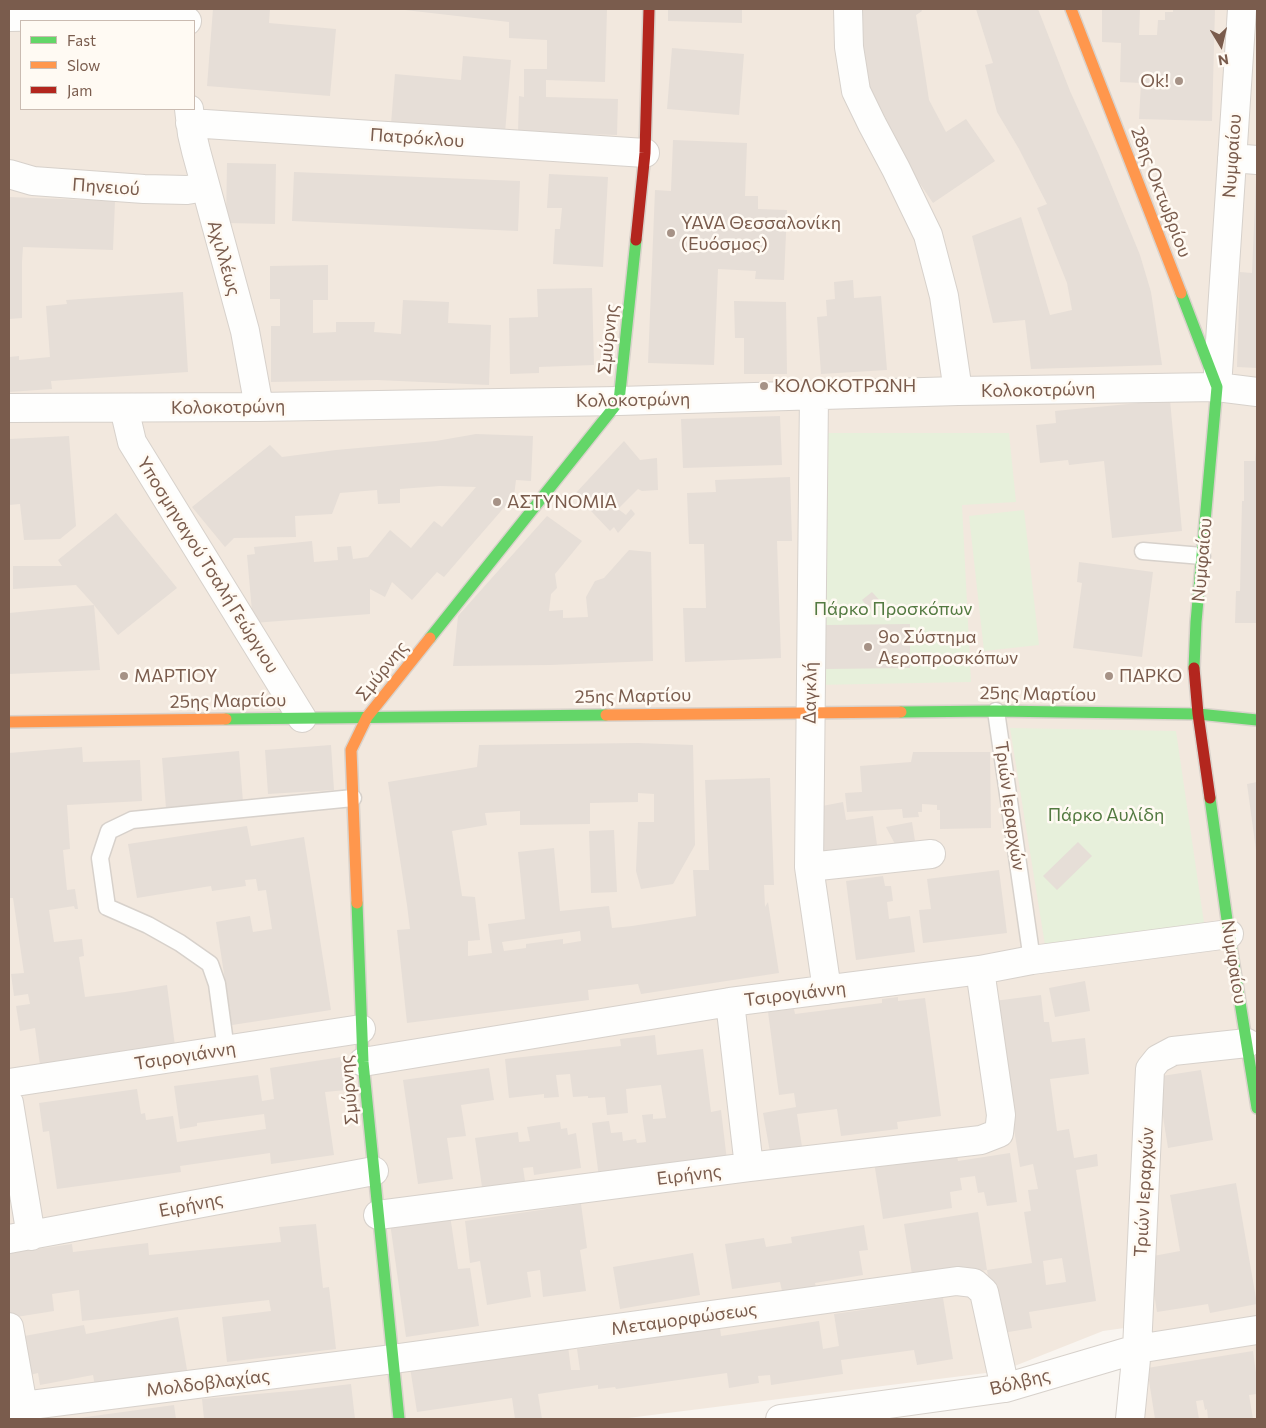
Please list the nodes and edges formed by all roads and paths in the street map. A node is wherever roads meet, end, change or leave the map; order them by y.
1 (649, 9) edge
2 (848, 9) edge
3 (1071, 9) edge
4 (1242, 9) edge
5 (9, 17) edge
6 (176, 20) edge
7 (190, 116) edge
8 (644, 153) junction
9 (1245, 159) edge
10 (9, 174) edge
11 (205, 187) junction
12 (1217, 387) junction
13 (958, 391) junction
14 (1257, 392) edge
15 (814, 395) junction
16 (619, 401) junction
17 (259, 407) junction
18 (9, 408) edge
19 (124, 408) junction
20 (1143, 551) dead end
21 (1202, 556) junction
22 (996, 710) junction
23 (810, 712) junction
24 (1198, 714) junction
25 (302, 718) junction
26 (367, 718) junction
27 (1257, 720) edge
28 (9, 722) edge
29 (353, 798) junction
30 (931, 854) dead end
31 (809, 866) junction
32 (1229, 934) junction
33 (1032, 960) junction
34 (980, 970) junction
35 (827, 990) junction
36 (730, 1002) junction
37 (361, 1029) junction
38 (1247, 1043) junction
39 (226, 1050) junction
40 (363, 1062) junction
41 (9, 1083) edge
42 (9, 1103) edge
43 (1257, 1108) edge
44 (749, 1167) junction
45 (374, 1171) junction
46 (378, 1215) junction
47 (20, 1238) edge
48 (9, 1327) edge
49 (1257, 1330) edge
50 (1137, 1349) junction
51 (393, 1359) junction
52 (1005, 1388) junction
53 (23, 1413) edge
54 (399, 1419) edge
55 (780, 1419) edge
56 (1130, 1419) edge

1 - 8 street, Σμύρνης
2 - 13 street
3 - 12 street, 28ης Οκτωβρίου
4 - 9 street, Νυμφαίου
5 - 6 street
7 - 8 street, Πατρόκλου
7 - 11 street, Αχιλλέως
8 - 16 street, Σμύρνης
9 - 12 street, Νυμφαίου
10 - 11 street, Πηνειού
11 - 17 street, Αχιλλέως
12 - 13 street, Κολοκοτρώνη
12 - 14 street, Κολοκοτρώνη
12 - 21 street, Νυμφαίου
13 - 15 street, Κολοκοτρώνη
15 - 16 street, Κολοκοτρώνη
15 - 23 street, Δαγκλή
16 - 17 street, Κολοκοτρώνη
16 - 26 street, Σμύρνης
17 - 19 street, Κολοκοτρώνη
18 - 19 street, Κολοκοτρώνη
19 - 25 street, Υποσμηναγού Τσαλή Γεώργιου
20 - 21 lane
21 - 24 street, Νυμφαίου
22 - 23 street, 25ης Μαρτίου
22 - 24 street, 25ης Μαρτίου
22 - 33 lane, Τριών Ιεραρχών
23 - 26 street, 25ης Μαρτίου
23 - 31 street, Δαγκλή
24 - 27 street, 25ης Μαρτίου
24 - 32 street, Νυμφαίου
25 - 26 street, 25ης Μαρτίου
25 - 28 street, 25ης Μαρτίου
26 - 29 street, Σμύρνης
29 - 37 street, Σμύρνης
29 - 39 lane
30 - 31 street
31 - 35 street, Δαγκλή
32 - 33 street, Τσιρογιάννη
32 - 38 street, Νυμφαίου
33 - 34 street, Τσιρογιάννη
34 - 35 street, Τσιρογιάννη
34 - 44 street, Ειρήνης
35 - 36 street, Τσιρογιάννη
36 - 40 street, Τσιρογιάννη
36 - 44 street
37 - 39 street, Τσιρογιάννη
37 - 40 street, Σμύρνης
38 - 43 street, Νυμφαίου
38 - 50 street, Τριών Ιεραρχών
39 - 41 street, Τσιρογιάννη
40 - 45 street, Σμύρνης
42 - 47 street
44 - 46 street, Ειρήνης
45 - 46 street, Σμύρνης
45 - 47 street, Ειρήνης
46 - 51 street, Σμύρνης
48 - 53 street
49 - 50 street, Βόλβης
50 - 52 street, Βόλβης
50 - 56 street, Τριών Ιεραρχών
51 - 52 street, Μεταμορφώσεως
51 - 53 street, Μολδοβλαχίας
51 - 54 street, Σμύρνης
52 - 55 street, Βόλβης

